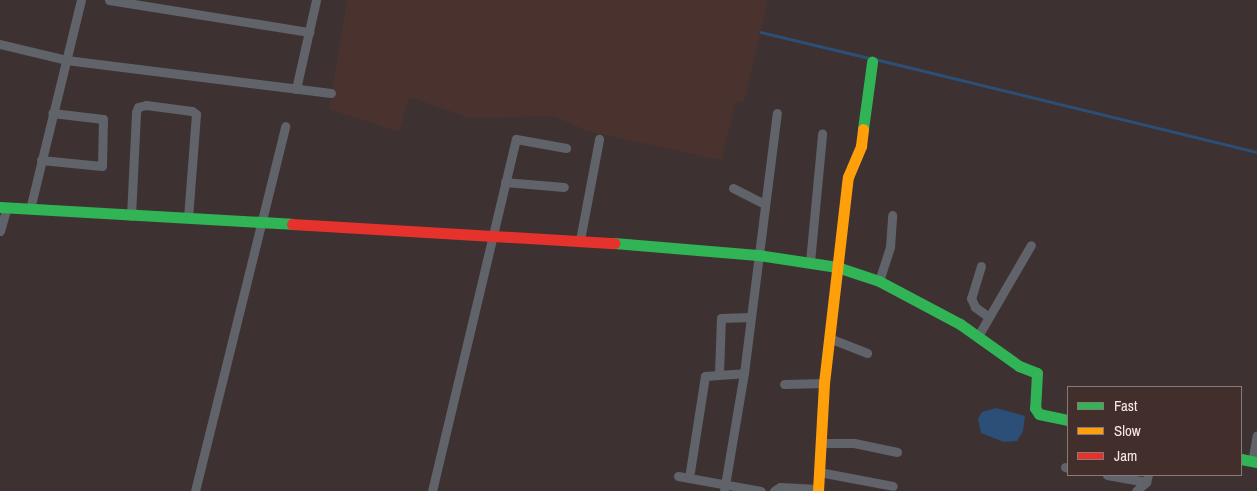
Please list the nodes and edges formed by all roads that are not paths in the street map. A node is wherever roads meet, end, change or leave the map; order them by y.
1 (75, 0) edge
2 (81, 0) edge
3 (109, 0) edge
4 (148, 0) edge
5 (316, 0) edge
6 (227, 18) junction
7 (309, 32) junction
8 (0, 44) edge
9 (64, 60) junction
10 (872, 62) dead end
11 (296, 89) junction
12 (331, 93) dead end
13 (52, 113) junction
14 (776, 113) dead end
15 (285, 126) dead end
16 (822, 134) dead end
17 (599, 139) dead end
18 (566, 148) dead end
19 (41, 160) junction
20 (505, 182) junction
21 (564, 187) dead end
22 (733, 188) dead end
23 (765, 204) junction
24 (3, 207) edge
25 (30, 209) junction
26 (892, 215) dead end
27 (131, 216) junction
28 (188, 217) junction
29 (260, 221) junction
30 (0, 232) edge
31 (492, 236) junction
32 (580, 240) junction
33 (1030, 245) dead end
34 (758, 255) junction
35 (810, 262) junction
36 (981, 266) dead end
37 (837, 267) junction
38 (879, 281) junction
39 (751, 317) junction
40 (989, 317) junction
41 (978, 336) junction
42 (829, 338) junction
43 (866, 353) dead end
44 (744, 373) junction
45 (719, 374) junction
46 (824, 383) junction
47 (784, 384) dead end
48 (1067, 420) edge
49 (1257, 435) edge
50 (821, 443) junction
51 (897, 452) dead end
52 (1250, 461) edge
53 (820, 472) junction
54 (678, 476) dead end
55 (1120, 476) edge
56 (689, 478) junction
57 (1147, 478) edge
58 (893, 486) dead end
59 (725, 488) edge
60 (818, 490) edge
61 (195, 491) edge
62 (432, 491) edge
63 (761, 491) edge
64 (774, 491) edge
65 (1136, 491) edge

1 - 9 street
2 - 9 street
3 - 6 street
4 - 6 street
5 - 7 street
6 - 7 street
7 - 11 street
8 - 9 street
9 - 11 street
9 - 13 street
10 - 37 street
11 - 12 street
13 - 19 street
13 - 19 street
14 - 23 street
15 - 29 street
16 - 35 street
17 - 32 street
18 - 20 street
19 - 25 street
20 - 21 street
20 - 31 street
22 - 23 street
23 - 34 street
24 - 25 street
24 - 30 street
25 - 27 street
26 - 38 street
27 - 28 street
27 - 28 street
28 - 29 street
29 - 31 street
29 - 61 street
31 - 32 street
31 - 62 street
32 - 34 street
33 - 40 street
34 - 35 street
34 - 39 street
35 - 37 street
36 - 40 street
37 - 38 street
37 - 42 street
38 - 41 street
39 - 44 street
39 - 45 street
40 - 41 street
41 - 48 street
42 - 43 street
42 - 46 street
44 - 45 street
44 - 59 street
45 - 56 street
46 - 47 street
46 - 50 street
49 - 52 street
50 - 51 street
50 - 53 street
53 - 58 street
53 - 60 street
54 - 56 street
55 - 57 street
56 - 59 street
57 - 65 street
59 - 63 street
60 - 64 street

